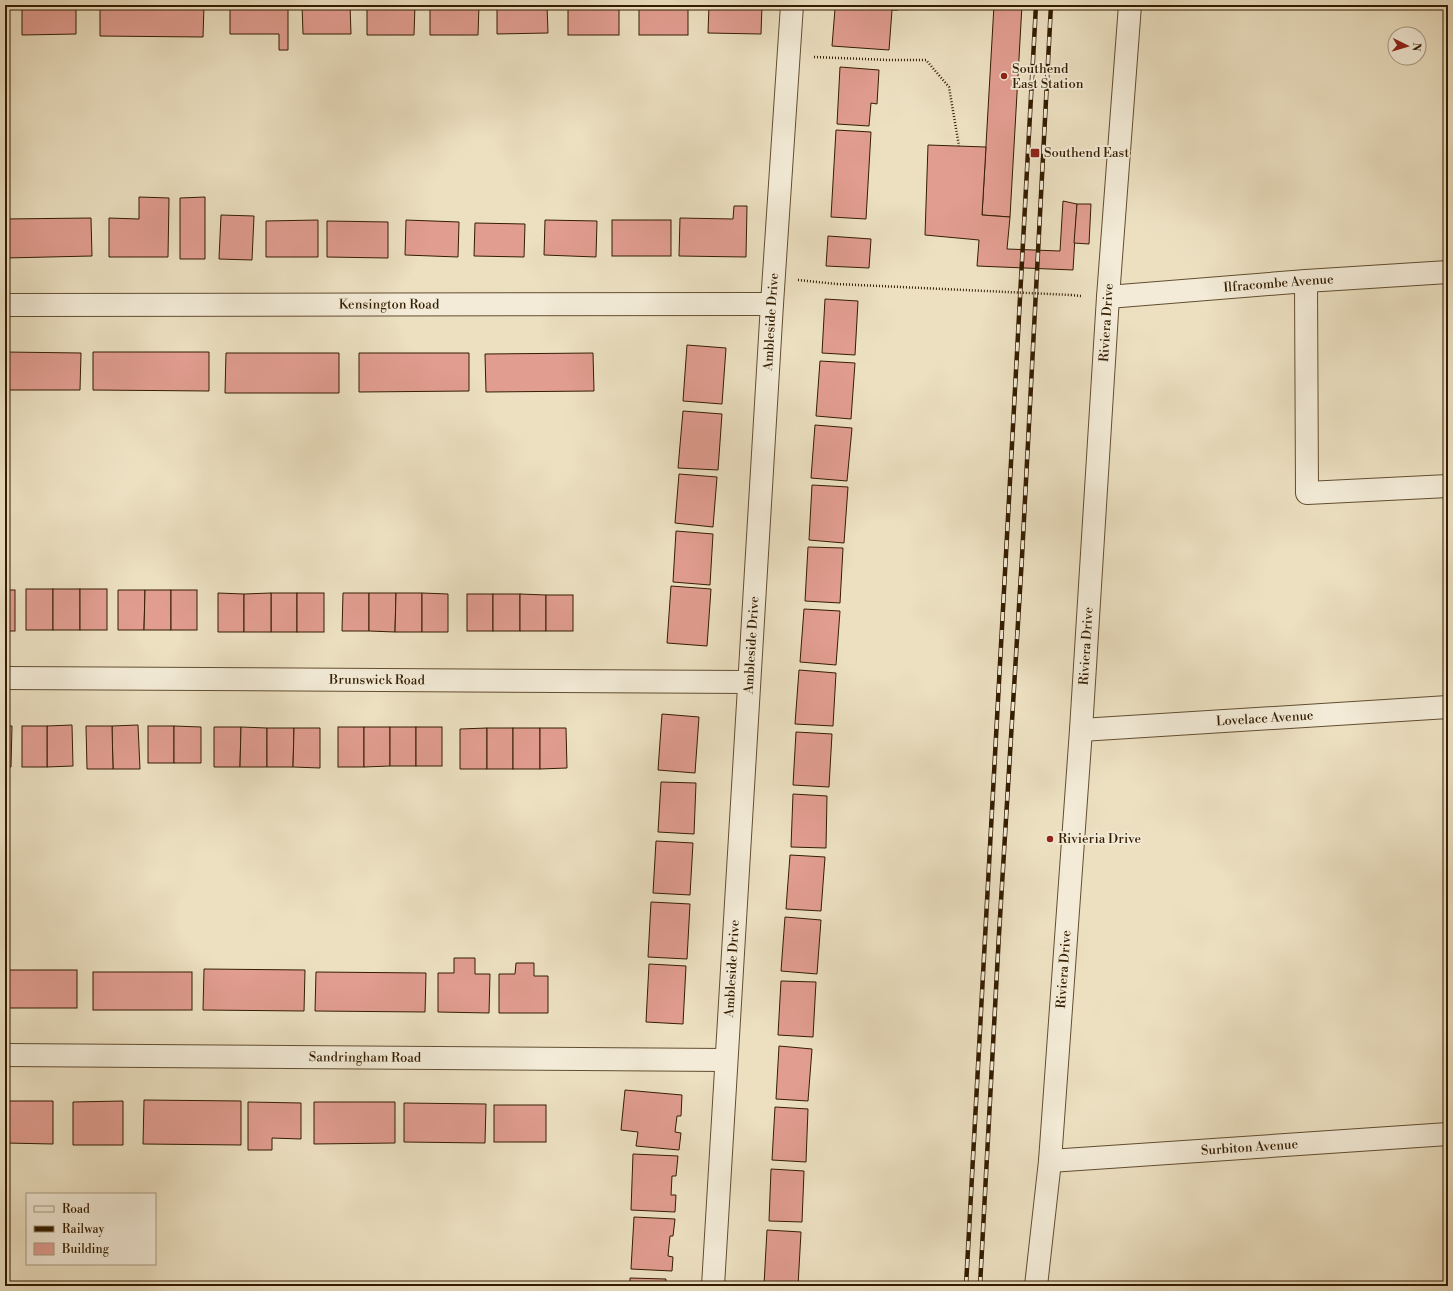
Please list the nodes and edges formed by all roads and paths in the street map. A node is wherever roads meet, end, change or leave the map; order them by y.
1 (792, 5) edge
2 (1130, 5) edge
3 (789, 56) junction
4 (959, 146) dead end
5 (1448, 272) edge
6 (774, 278) junction
7 (1306, 281) junction
8 (1081, 296) dead end
9 (1108, 297) junction
10 (772, 304) junction
11 (5, 305) edge
12 (1448, 486) edge
13 (5, 678) edge
14 (749, 682) junction
15 (1448, 707) edge
16 (1081, 730) junction
17 (5, 1055) edge
18 (726, 1060) junction
19 (1448, 1134) edge
20 (1050, 1161) junction
21 (713, 1286) edge
22 (1036, 1286) edge

1 - 3 street, Ambleside Drive
2 - 9 street, Riviera Drive
3 - 4 path
3 - 6 street, Ambleside Drive
5 - 7 street, Ilfracombe Avenue
6 - 8 path, bridge
6 - 10 street, Ambleside Drive
7 - 9 street, Ilfracombe Avenue
7 - 12 street
9 - 16 street, Riviera Drive
10 - 11 street, Kensington Road
10 - 14 street, Ambleside Drive
13 - 14 street, Brunswick Road
14 - 18 street, Ambleside Drive
15 - 16 street, Lovelace Avenue
16 - 20 street, Riviera Drive
17 - 18 street, Sandringham Road
18 - 21 street, Ambleside Drive
19 - 20 street, Surbiton Avenue
20 - 22 street, Riviera Drive

